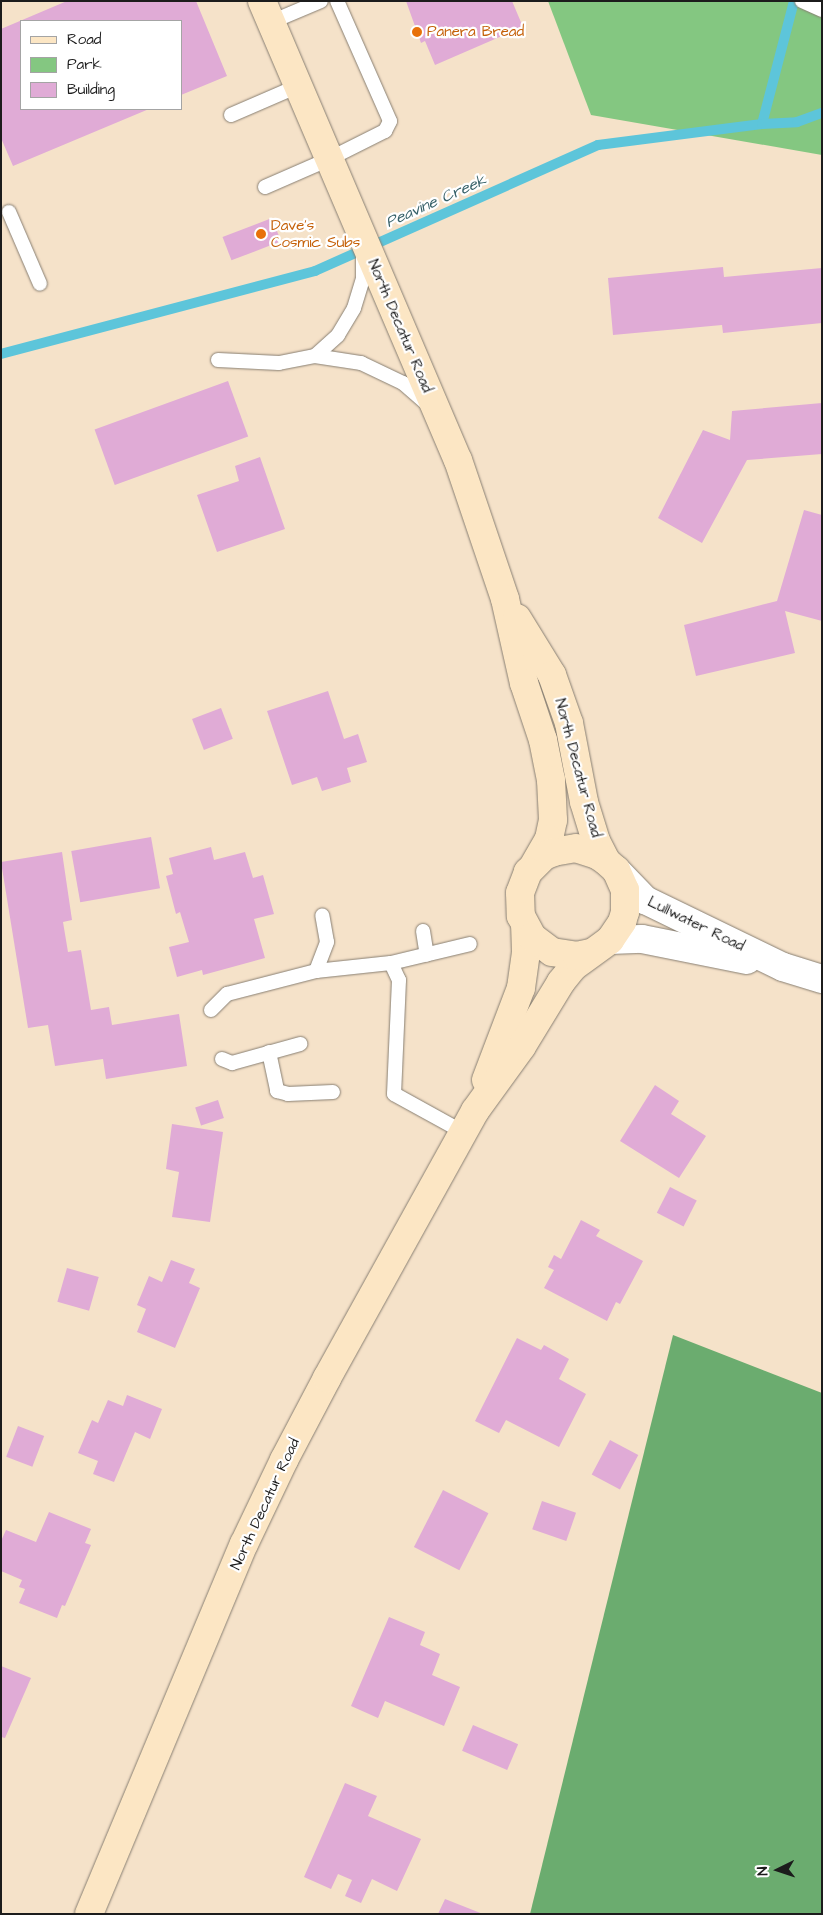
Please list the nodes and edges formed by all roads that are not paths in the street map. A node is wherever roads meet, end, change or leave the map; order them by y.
1 (321, 1) edge
2 (337, 1) edge
3 (802, 1) edge
4 (822, 10) edge
5 (266, 12) edge
6 (298, 86) junction
7 (231, 115) dead end
8 (329, 159) junction
9 (265, 187) dead end
10 (9, 212) dead end
11 (370, 274) junction
12 (40, 284) dead end
13 (315, 356) junction
14 (218, 360) dead end
15 (438, 415) junction
16 (505, 599) junction
17 (535, 863) junction
18 (611, 866) junction
19 (322, 915) dead end
20 (525, 926) junction
21 (423, 931) dead end
22 (470, 944) dead end
23 (600, 947) junction
24 (427, 955) junction
25 (391, 962) junction
26 (783, 966) junction
27 (316, 971) junction
28 (822, 979) edge
29 (211, 1010) dead end
30 (300, 1044) dead end
31 (268, 1052) junction
32 (222, 1059) dead end
33 (333, 1092) dead end
34 (469, 1122) junction
35 (89, 1914) edge

1 - 5 lane
2 - 8 lane
3 - 4 lane
5 - 6 main road, North Decatur Road
6 - 7 lane
6 - 8 main road, North Decatur Road
8 - 9 lane
8 - 11 main road, North Decatur Road
10 - 12 lane
11 - 13 lane
11 - 15 main road, North Decatur Road
13 - 14 lane
13 - 15 lane
15 - 16 main road, North Decatur Road
16 - 17 main road, North Decatur Road
16 - 18 main road, North Decatur Road
17 - 18 main road, North Decatur Road
17 - 20 main road, North Decatur Road
18 - 23 main road, North Decatur Road
18 - 26 street, Lullwater Road
19 - 27 lane
20 - 23 main road, North Decatur Road
20 - 34 main road, North Decatur Road
21 - 24 lane
22 - 24 lane
23 - 26 street, Lullwater Road
23 - 34 main road, North Decatur Road
24 - 25 lane
25 - 27 lane
25 - 34 lane
26 - 28 street, Lullwater Road
27 - 29 lane
30 - 31 lane
31 - 32 lane
31 - 33 lane
34 - 35 main road, North Decatur Road

